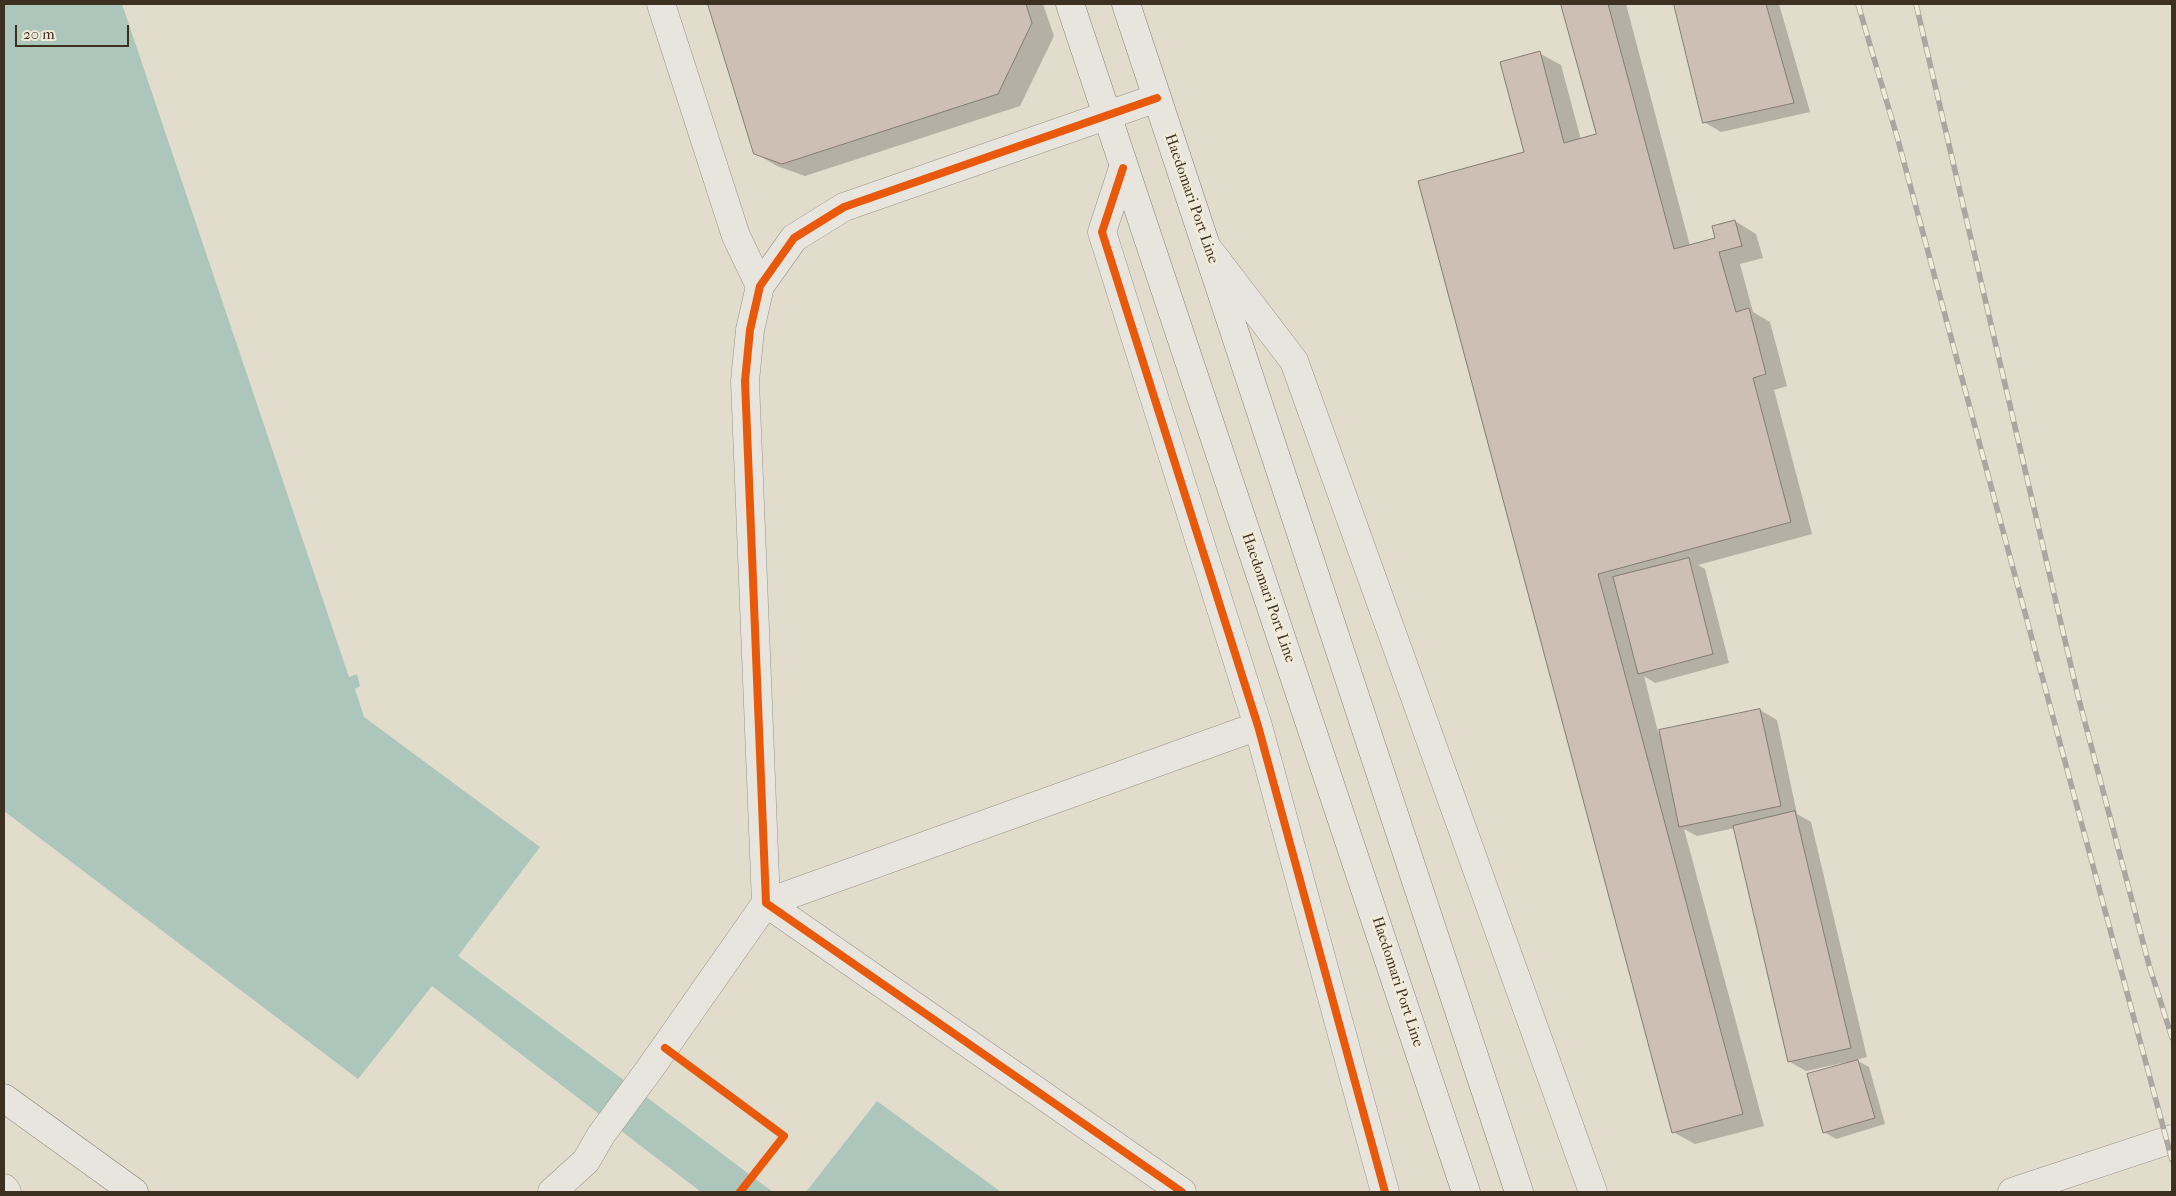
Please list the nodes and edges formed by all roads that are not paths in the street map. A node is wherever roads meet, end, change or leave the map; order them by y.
1 (661, 4) edge
2 (1070, 4) edge
3 (1126, 4) edge
4 (1157, 98) junction
5 (1106, 114) junction
6 (1123, 168) junction
7 (1209, 250) junction
8 (760, 286) junction
9 (1258, 726) junction
10 (766, 903) junction
11 (4, 1098) edge
12 (2172, 1140) edge
13 (4, 1188) edge
14 (7, 1192) edge
15 (134, 1192) edge
16 (552, 1192) edge
17 (1182, 1192) edge
18 (1385, 1192) edge
19 (1466, 1192) edge
20 (1519, 1192) edge
21 (1593, 1192) edge
22 (2012, 1192) edge

1 - 8 street
2 - 5 street, Haedomari Port Line
3 - 4 street, Haedomari Port Line
4 - 5 street
4 - 7 street, Haedomari Port Line
5 - 6 street, Haedomari Port Line
5 - 8 street
6 - 9 street
6 - 19 street, Haedomari Port Line
7 - 20 street, Haedomari Port Line
7 - 21 street
8 - 10 street
9 - 10 street
9 - 18 street
10 - 16 street
10 - 17 street
11 - 15 street
12 - 22 street
13 - 14 street

